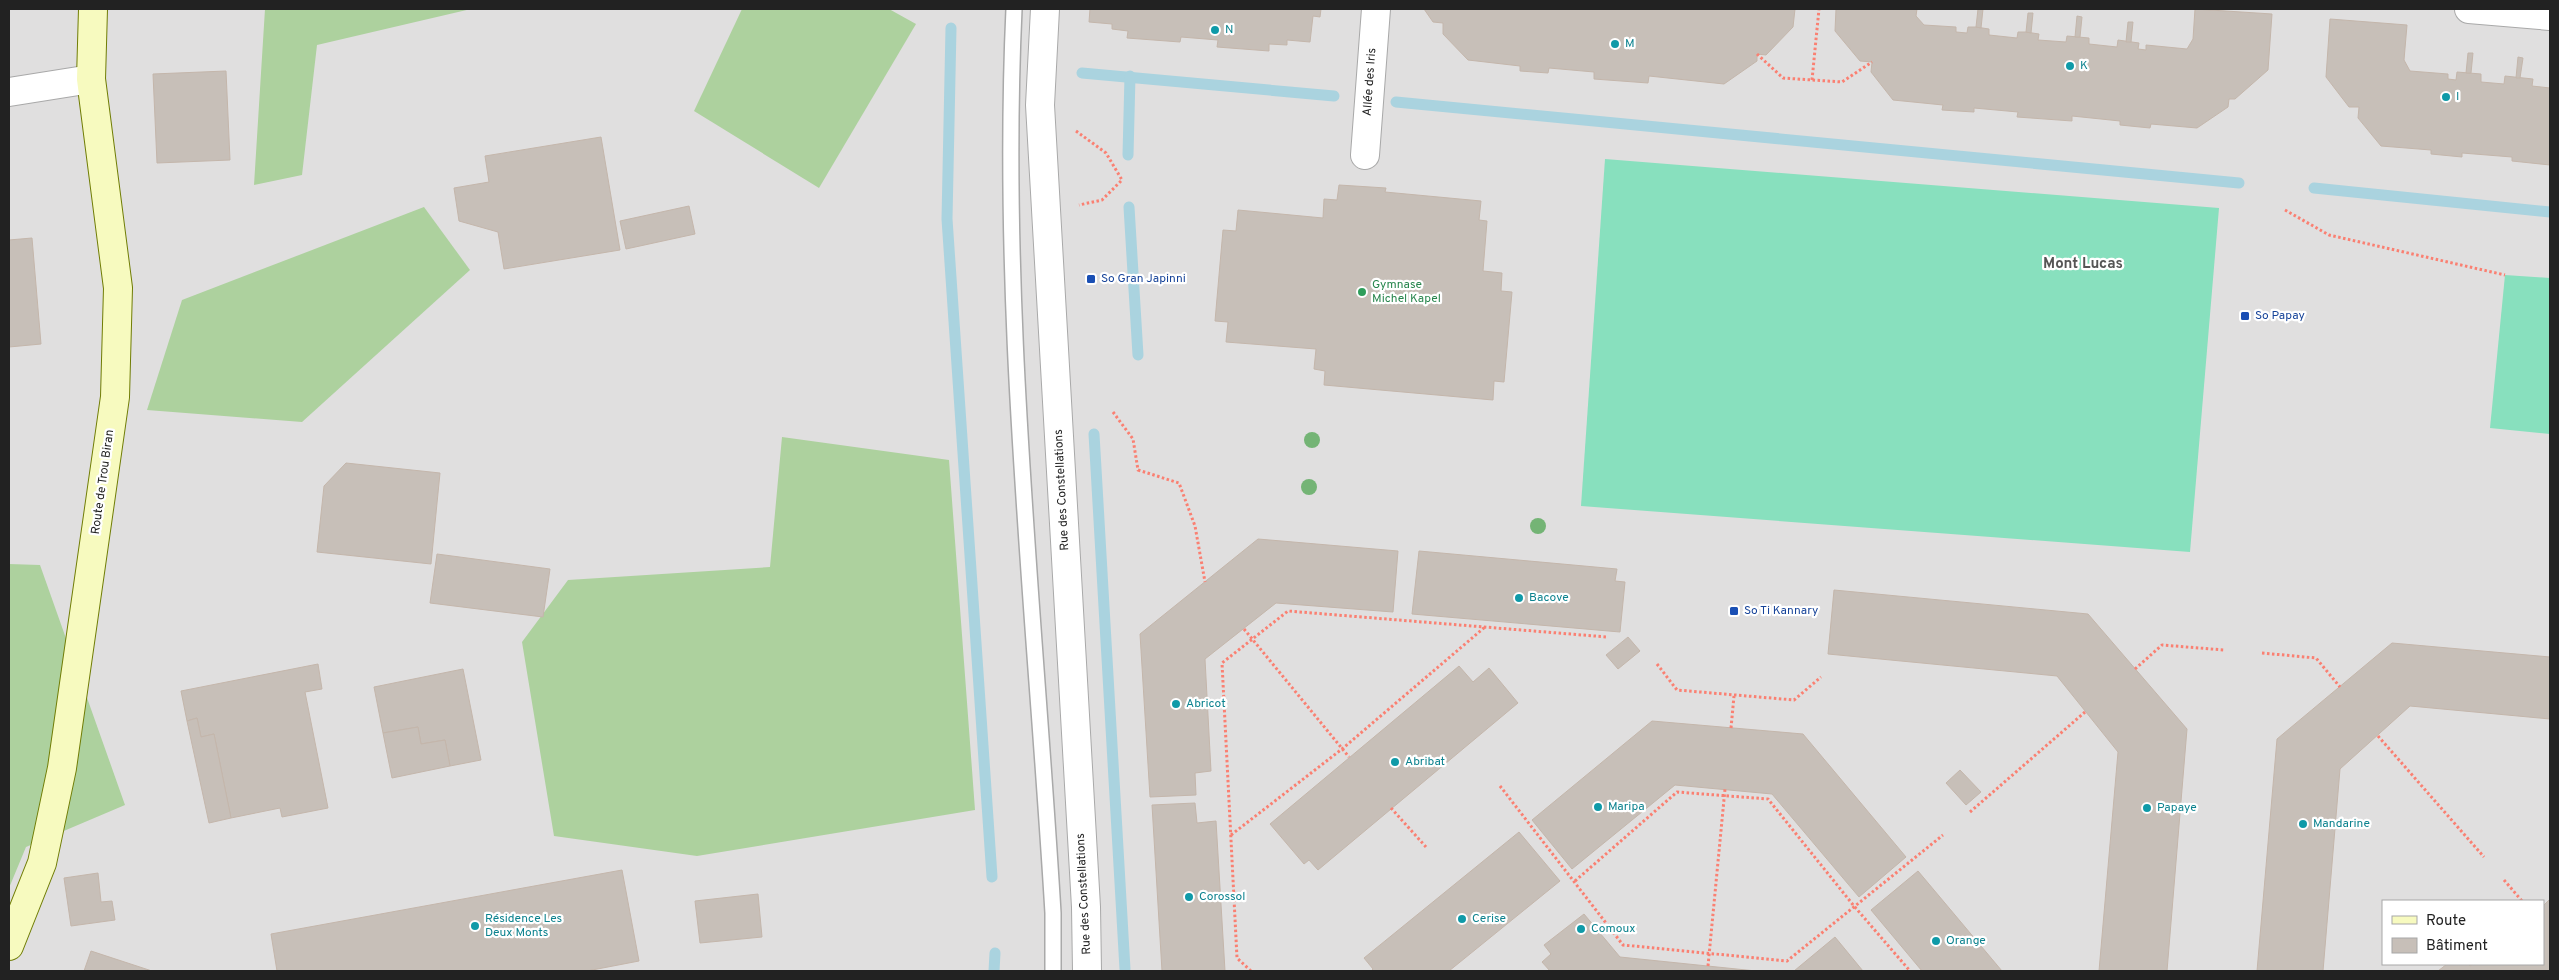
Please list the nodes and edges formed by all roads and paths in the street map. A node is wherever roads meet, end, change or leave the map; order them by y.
1 (93, 9) edge
2 (1014, 9) edge
3 (1045, 9) edge
4 (1376, 9) edge
5 (1819, 9) edge
6 (2470, 9) edge
7 (2550, 16) edge
8 (1757, 54) dead end
9 (1872, 62) dead end
10 (91, 79) junction
11 (1812, 80) junction
12 (9, 92) edge
13 (1069, 126) dead end
14 (1365, 156) dead end
15 (1102, 200) dead end
16 (2285, 210) dead end
17 (2505, 275) dead end
18 (1113, 412) dead end
19 (1205, 582) dead end
20 (1486, 627) junction
21 (1244, 628) dead end
22 (1607, 637) dead end
23 (1251, 639) junction
24 (2224, 650) dead end
25 (2262, 653) dead end
26 (1658, 664) dead end
27 (2135, 669) dead end
28 (1821, 677) dead end
29 (2340, 687) dead end
30 (1734, 696) junction
31 (2085, 712) dead end
32 (1731, 728) dead end
33 (2378, 736) dead end
34 (1342, 748) junction
35 (1349, 757) dead end
36 (1500, 786) dead end
37 (1725, 789) dead end
38 (1724, 796) junction
39 (1391, 808) dead end
40 (1970, 812) dead end
41 (1943, 835) dead end
42 (1231, 836) junction
43 (1426, 847) dead end
44 (2484, 857) dead end
45 (2504, 880) dead end
46 (1575, 881) junction
47 (2521, 900) edge
48 (1854, 906) junction
49 (9, 946) edge
50 (1709, 954) junction
51 (1708, 966) dead end
52 (1053, 971) edge
53 (1087, 971) edge
54 (1251, 971) edge
55 (1910, 971) edge

1 - 10 main road, Route de Trou Biran
2 - 52 lane
3 - 53 street, Rue des Constellations
4 - 14 street, Allée des Iris
5 - 11 path
6 - 7 street
8 - 11 path
9 - 11 path
10 - 12 street
10 - 49 main road, Route de Trou Biran
13 - 15 path
16 - 17 path
18 - 19 path
20 - 22 path
20 - 23 path
20 - 34 path
21 - 23 path
23 - 34 path
23 - 42 path
24 - 27 path
25 - 29 path
26 - 30 path
28 - 30 path
30 - 32 path
31 - 40 path
33 - 44 path
34 - 35 path
34 - 42 path
36 - 46 path
37 - 38 path
38 - 46 path
38 - 48 path
38 - 50 path
39 - 43 path
41 - 48 path
42 - 54 path
45 - 47 path
46 - 50 path
48 - 50 path
48 - 55 path
50 - 51 path

